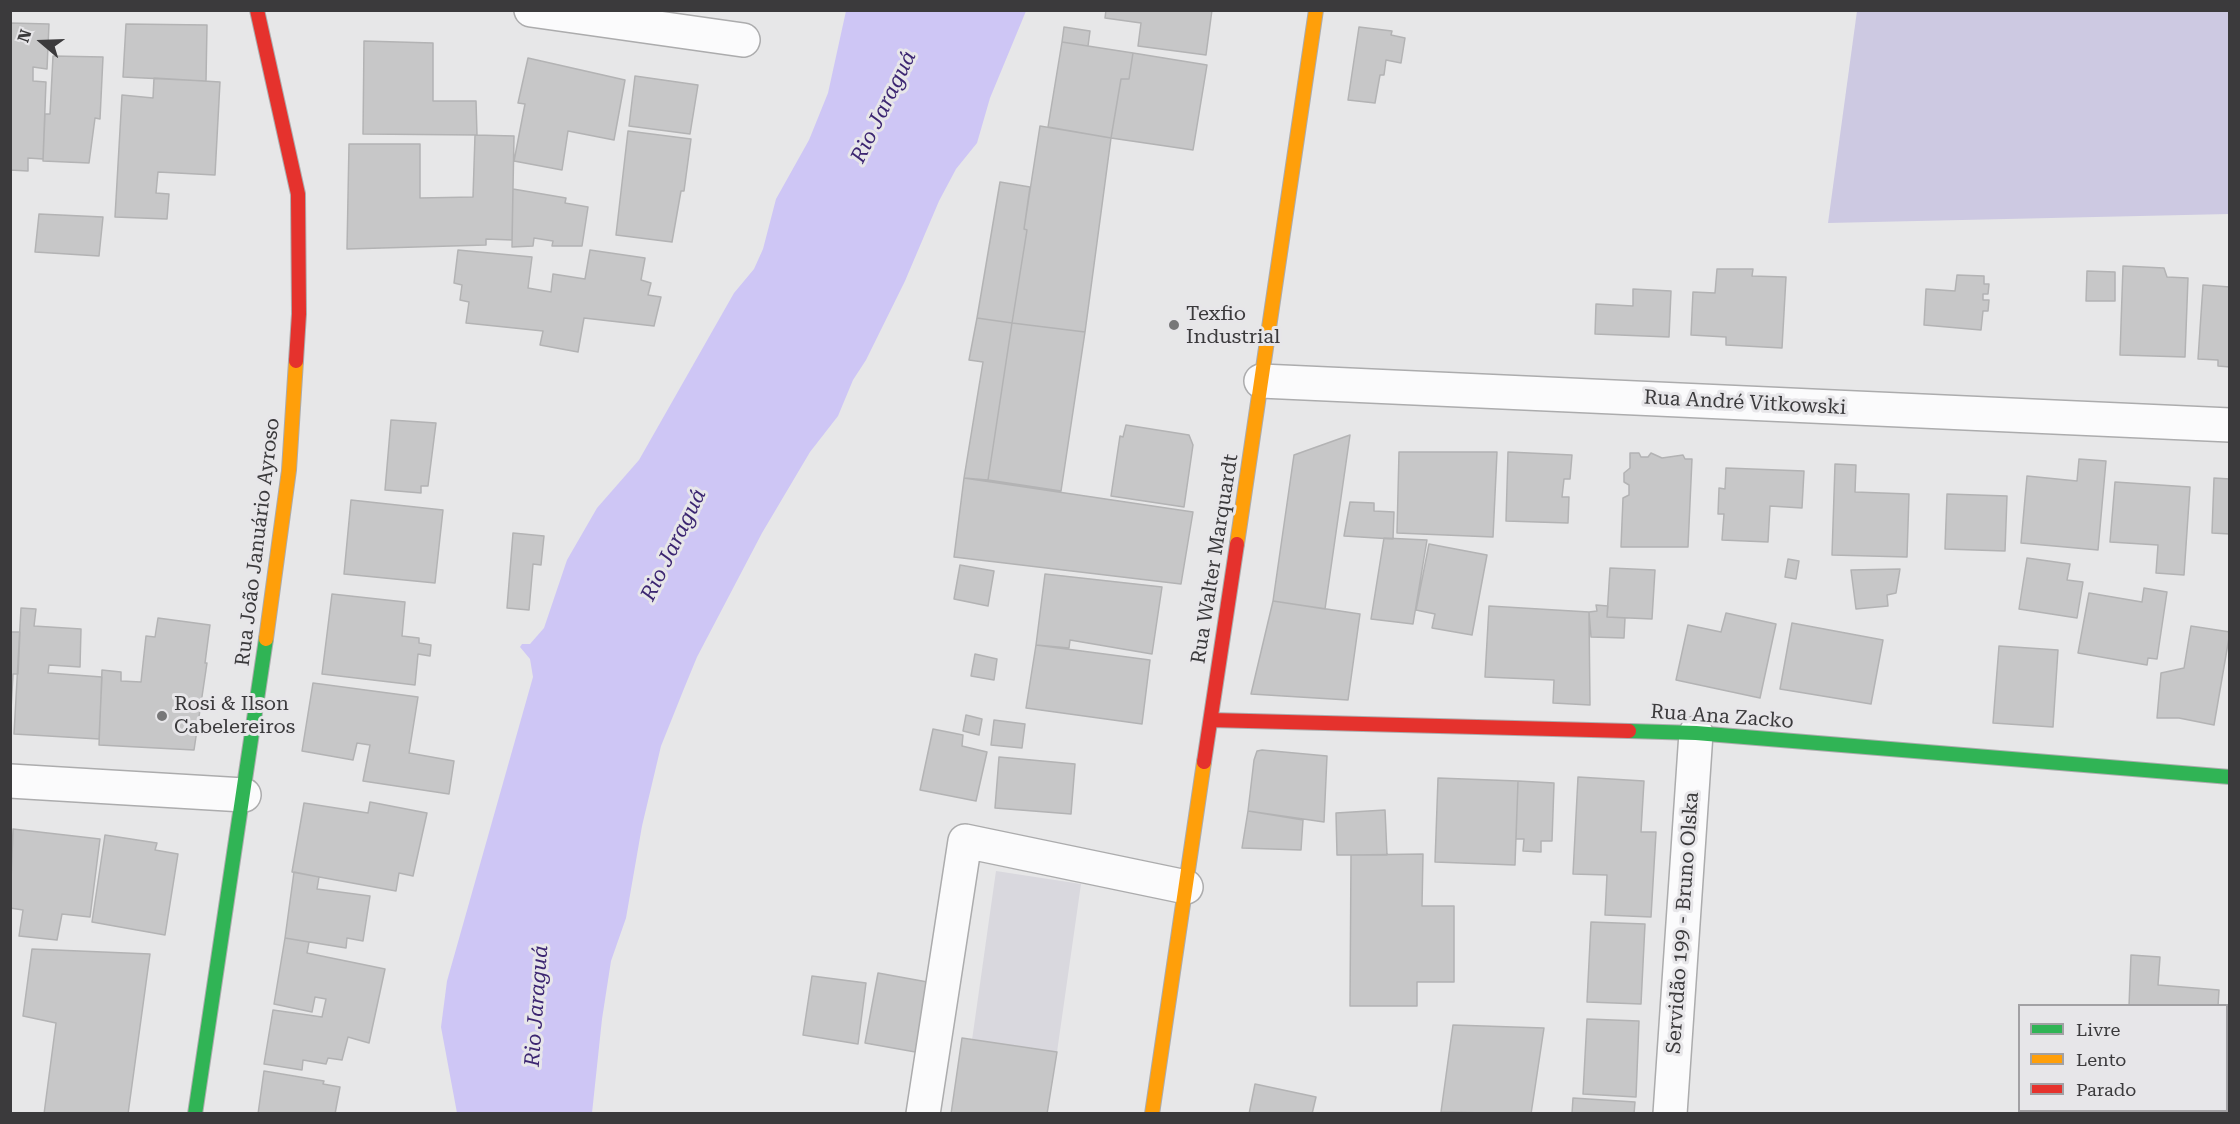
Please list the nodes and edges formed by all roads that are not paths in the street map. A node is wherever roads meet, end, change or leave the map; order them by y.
1 (257, 10) edge
2 (531, 10) edge
3 (1316, 10) edge
4 (743, 40) dead end
5 (1262, 381) junction
6 (2229, 424) edge
7 (1211, 720) junction
8 (1696, 733) junction
9 (2229, 777) edge
10 (10, 781) edge
11 (244, 795) junction
12 (1186, 887) junction
13 (195, 1113) edge
14 (923, 1113) edge
15 (1152, 1113) edge
16 (1670, 1113) edge

1 - 11 main road, Rua João Januário Ayroso
2 - 4 street
3 - 5 main road, Rua Walter Marquardt
5 - 6 street, Rua André Vitkowski
5 - 7 main road, Rua Walter Marquardt
7 - 8 main road, Rua Ana Zacko
7 - 12 main road, Rua Walter Marquardt
8 - 9 main road, Rua Ana Zacko
8 - 16 street, Servidão 199 - Bruno Olska
10 - 11 street
11 - 13 main road, Rua João Januário Ayroso
12 - 14 street
12 - 15 main road, Rua Walter Marquardt

